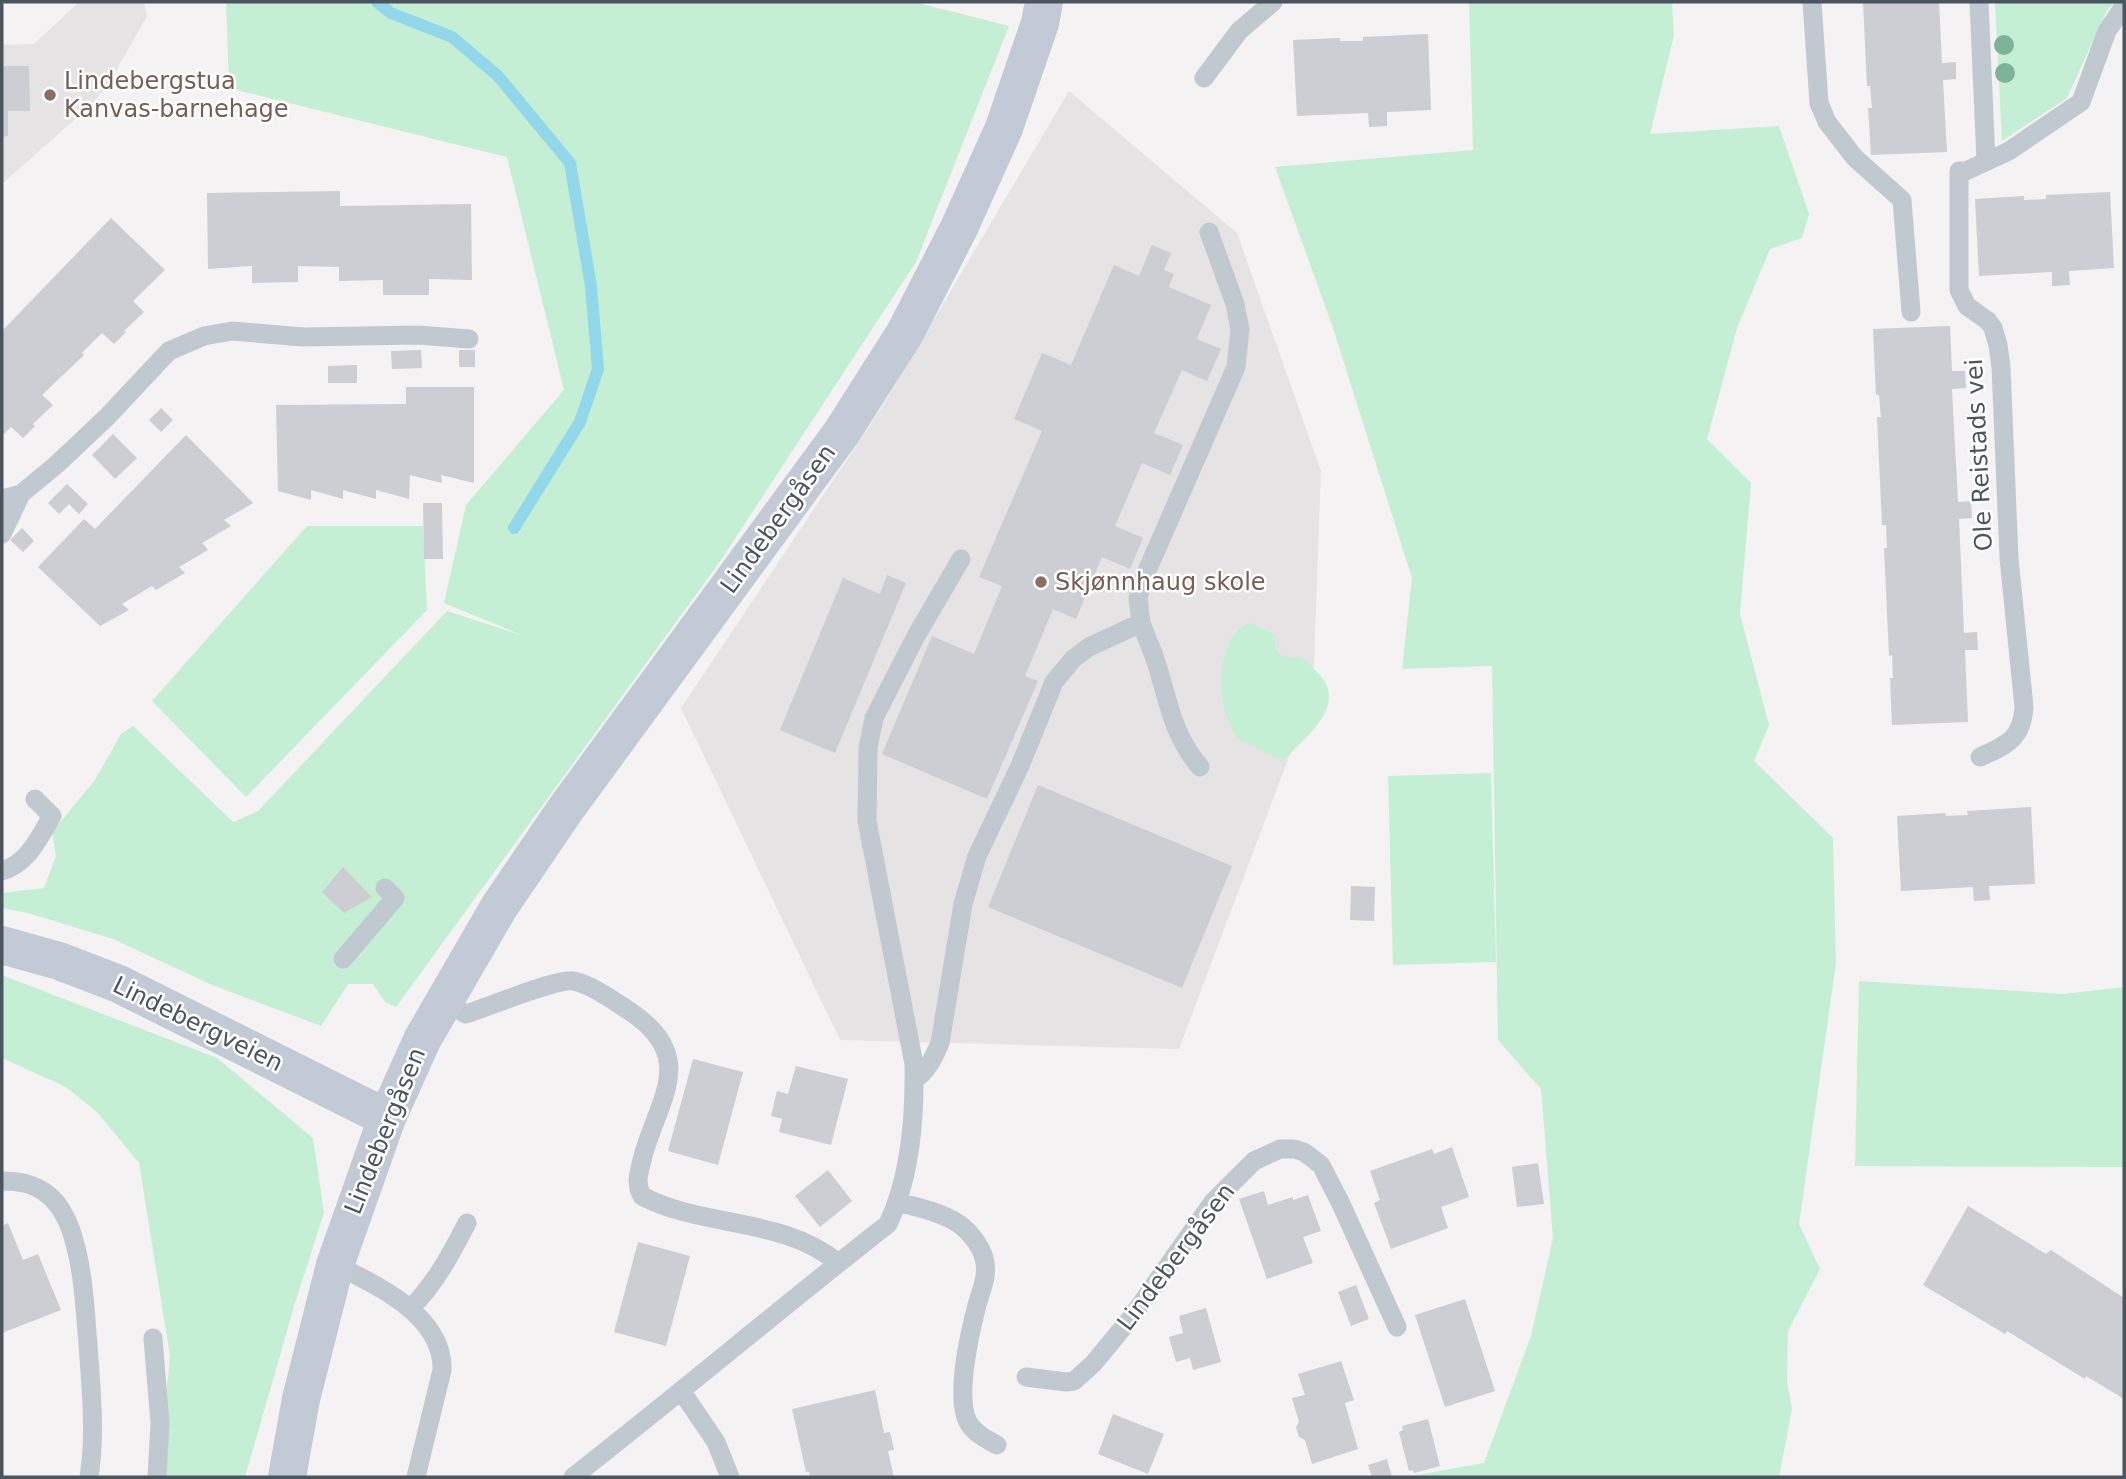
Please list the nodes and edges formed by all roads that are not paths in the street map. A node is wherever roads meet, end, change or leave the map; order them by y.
1 (1044, 2) edge
2 (1260, 2) edge
3 (1272, 2) edge
4 (1812, 2) edge
5 (1979, 2) edge
6 (2124, 6) edge
7 (1203, 78) dead end
8 (1986, 161) junction
9 (1209, 232) dead end
10 (1911, 312) dead end
11 (469, 339) dead end
12 (21, 494) junction
13 (2, 499) edge
14 (2, 534) edge
15 (961, 559) dead end
16 (1141, 623) junction
17 (1980, 758) dead end
18 (1200, 767) dead end
19 (35, 799) dead end
20 (2, 871) edge
21 (385, 888) dead end
22 (2, 945) edge
23 (343, 958) dead end
24 (445, 1002) junction
25 (915, 1080) junction
26 (387, 1118) junction
27 (2, 1181) edge
28 (898, 1202) junction
29 (467, 1223) dead end
30 (838, 1263) junction
31 (335, 1265) junction
32 (410, 1309) junction
33 (1397, 1327) dead end
34 (153, 1338) dead end
35 (1026, 1377) dead end
36 (682, 1392) junction
37 (997, 1445) dead end
38 (89, 1477) edge
39 (157, 1477) edge
40 (287, 1477) edge
41 (416, 1477) edge
42 (573, 1477) edge
43 (730, 1477) edge

1 - 24 street, Lindebergåsen
2 - 3 lane
3 - 7 lane
4 - 10 lane
5 - 8 lane
6 - 8 lane, Ole Reistads vei
8 - 17 lane, Ole Reistads vei
9 - 16 lane
11 - 12 lane
12 - 13 lane
12 - 14 lane
15 - 25 lane
16 - 18 lane
16 - 25 lane
19 - 20 lane
21 - 23 lane
22 - 26 street, Lindebergveien
24 - 26 street, Lindebergåsen
24 - 30 lane
25 - 28 lane
26 - 31 street, Lindebergåsen
27 - 38 lane
28 - 30 lane
28 - 37 lane
29 - 32 lane
30 - 36 lane
31 - 32 lane
31 - 40 street, Lindebergåsen
32 - 41 lane
33 - 35 lane, Lindebergåsen
34 - 39 lane
36 - 42 lane
36 - 43 lane

